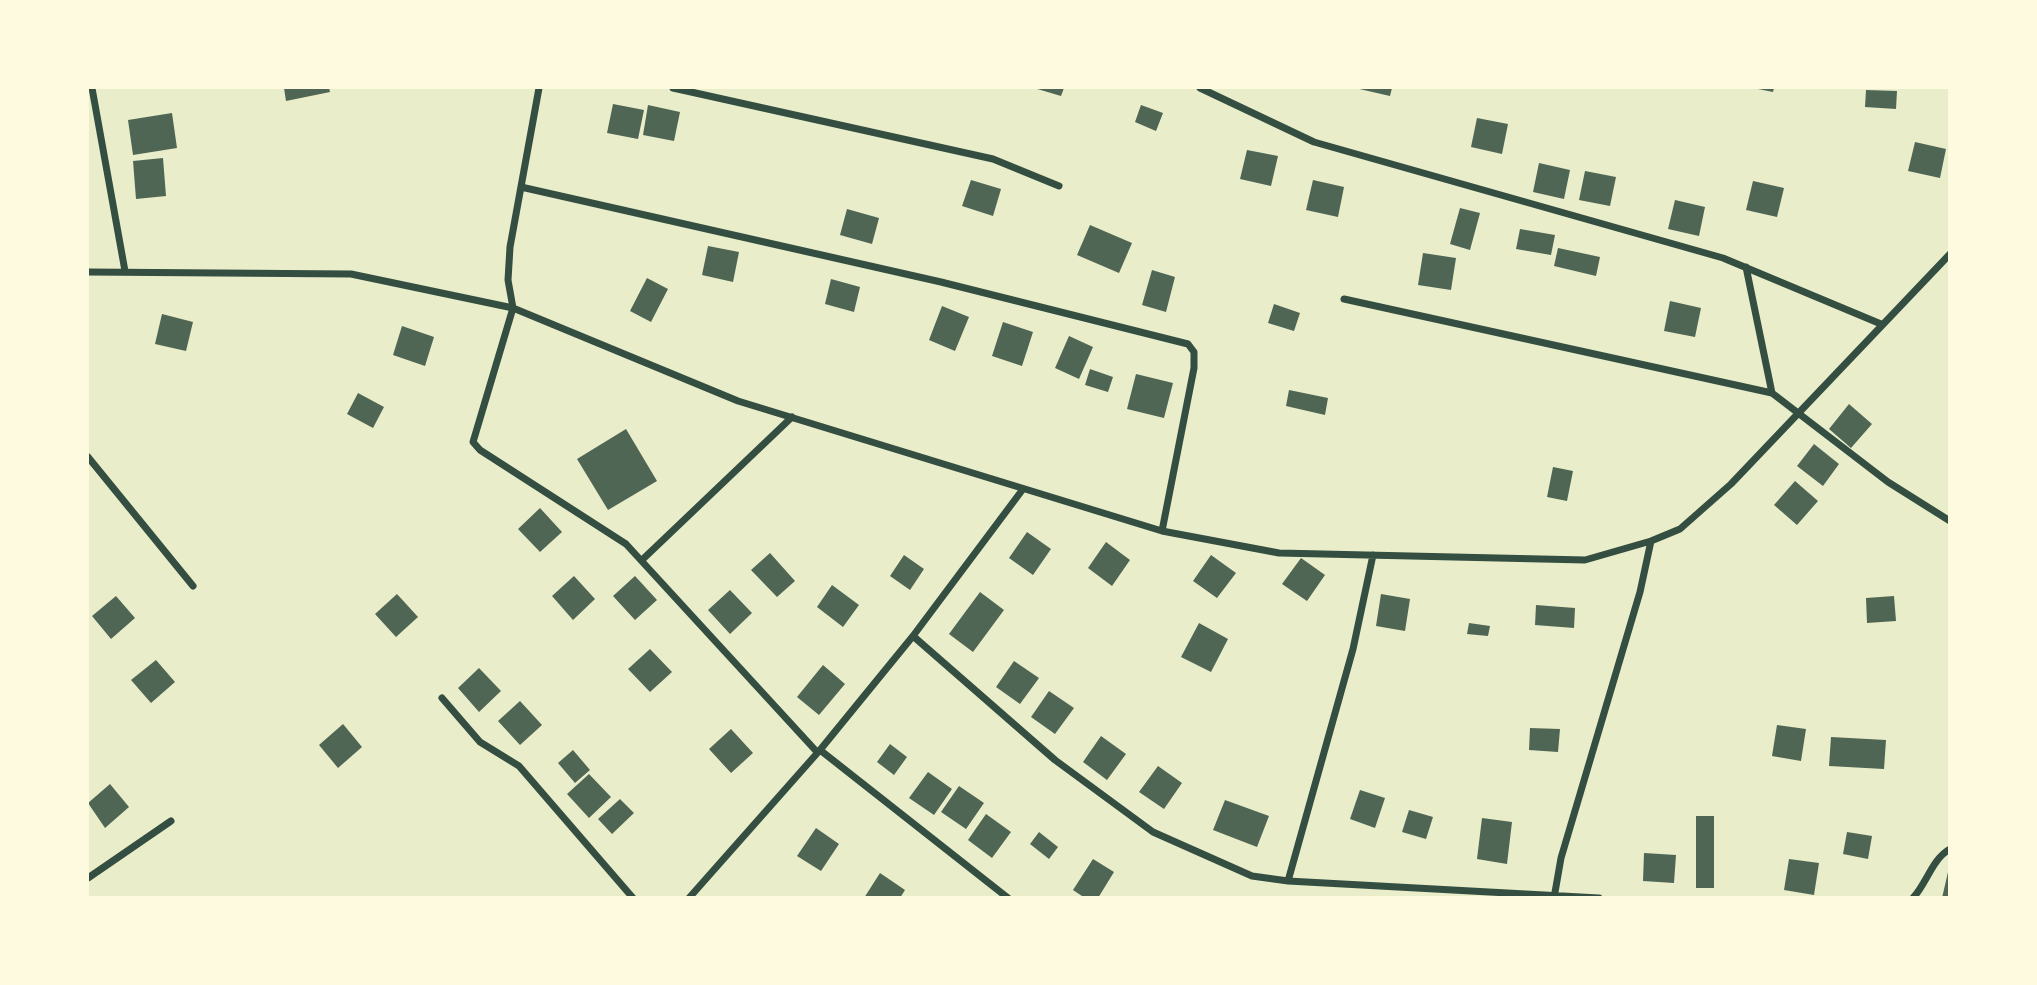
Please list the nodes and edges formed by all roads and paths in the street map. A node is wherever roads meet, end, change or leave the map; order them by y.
1 (92, 88) edge
2 (539, 88) edge
3 (673, 88) edge
4 (1200, 88) edge
5 (1059, 186) dead end
6 (522, 187) junction
7 (1950, 254) edge
8 (1746, 267) junction
9 (125, 271) junction
10 (88, 272) edge
11 (1344, 299) dead end
12 (513, 308) junction
13 (1881, 324) junction
14 (1772, 393) junction
15 (1798, 415) junction
16 (792, 417) junction
17 (88, 457) edge
18 (1023, 489) junction
19 (1950, 521) edge
20 (1162, 531) junction
21 (1651, 541) junction
22 (1373, 555) junction
23 (642, 559) junction
24 (192, 586) dead end
25 (913, 636) junction
26 (442, 698) dead end
27 (818, 751) junction
28 (171, 821) dead end
29 (1950, 849) edge
30 (88, 878) edge
31 (1288, 881) junction
32 (1554, 897) edge
33 (633, 898) edge
34 (689, 898) edge
35 (1008, 898) edge
36 (1598, 898) edge
37 (1913, 898) edge

1 - 9 street
2 - 6 street
3 - 5 street
4 - 8 street
6 - 12 street
6 - 20 street
7 - 13 street
8 - 13 street
8 - 14 street
9 - 10 street
9 - 12 street
11 - 14 street
12 - 16 street
12 - 23 street
13 - 15 street
14 - 15 street
15 - 19 street
15 - 21 street
16 - 18 street
16 - 23 street
17 - 24 street
18 - 20 street
18 - 25 street
20 - 22 street
21 - 22 street
21 - 32 street
22 - 31 street
23 - 27 street
25 - 27 street
25 - 31 street
26 - 33 street
27 - 34 street
27 - 35 street
28 - 30 street
29 - 37 street
31 - 32 street
32 - 36 street

